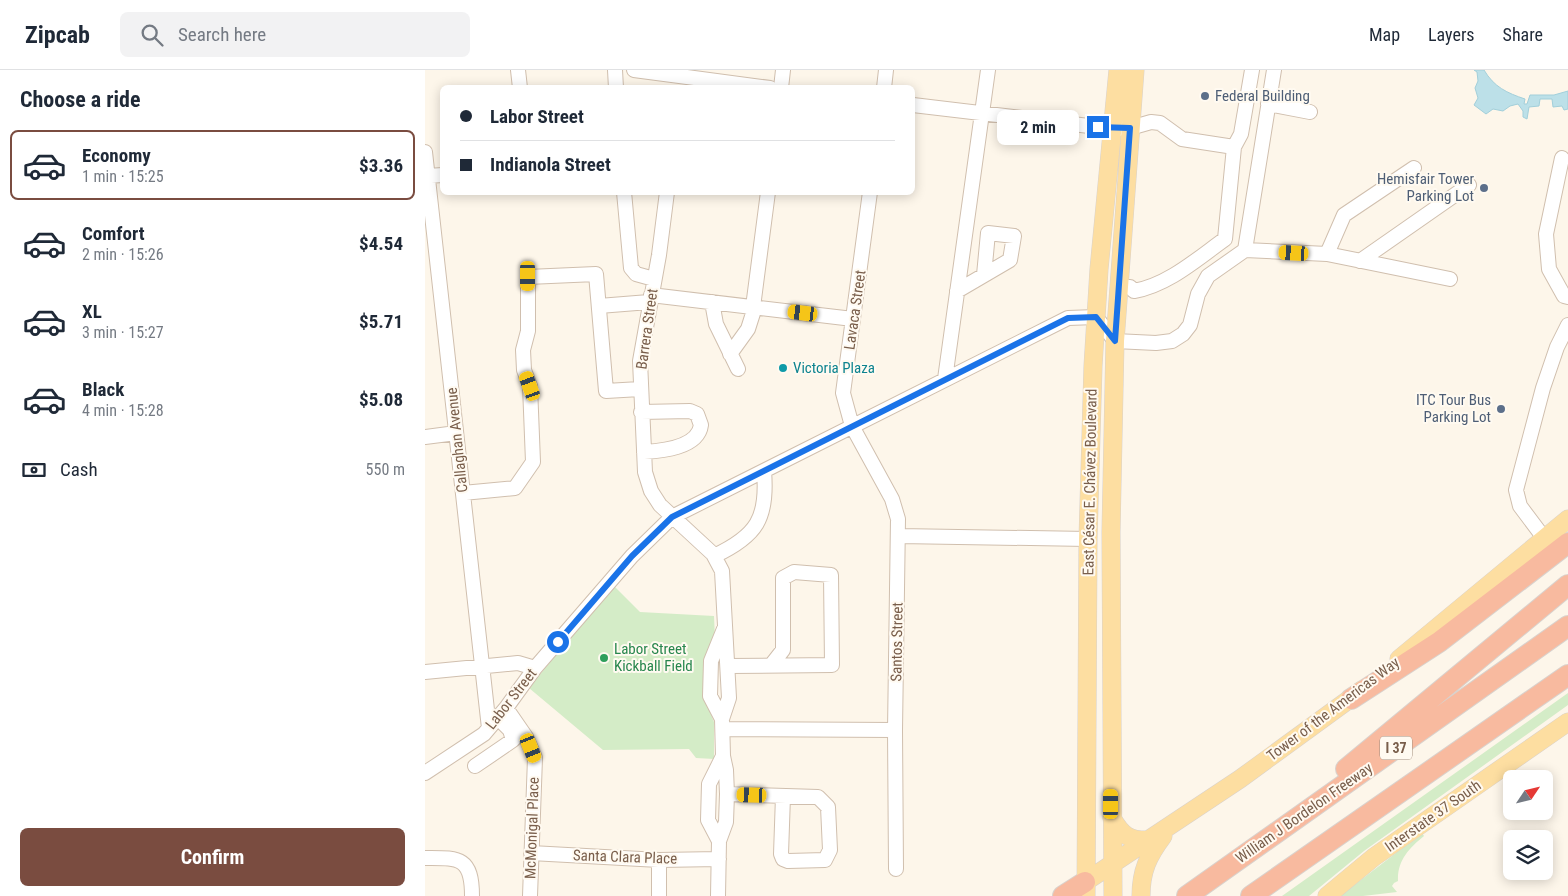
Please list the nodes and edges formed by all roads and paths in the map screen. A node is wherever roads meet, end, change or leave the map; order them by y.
1 (518, 70) edge
2 (615, 70) edge
3 (634, 70) edge
4 (783, 70) edge
5 (886, 70) edge
6 (987, 70) edge
7 (1118, 70) edge
8 (1135, 70) edge
9 (1252, 70) edge
10 (1274, 70) edge
11 (682, 78) edge
12 (520, 85) edge
13 (616, 85) edge
14 (744, 85) edge
15 (781, 85) edge
16 (884, 85) edge
17 (1268, 104) junction
18 (915, 105) edge
19 (1310, 112) dead end
20 (982, 113) junction
21 (1122, 128) junction
22 (1234, 147) junction
23 (425, 152) edge
24 (1562, 158) dead end
25 (1414, 168) dead end
26 (440, 175) edge
27 (427, 176) junction
28 (1469, 185) dead end
29 (623, 195) edge
30 (667, 195) edge
31 (768, 195) edge
32 (870, 195) edge
33 (428, 204) edge
34 (1245, 250) junction
35 (1327, 254) junction
36 (1360, 261) junction
37 (984, 275) dead end
38 (654, 279) junction
39 (1450, 279) dead end
40 (1125, 287) junction
41 (957, 290) junction
42 (1568, 297) edge
43 (650, 298) junction
44 (712, 302) junction
45 (754, 305) junction
46 (599, 306) junction
47 (1096, 317) junction
48 (853, 319) junction
49 (1568, 326) edge
50 (1115, 341) junction
51 (730, 354) junction
52 (738, 369) dead end
53 (945, 379) junction
54 (640, 389) junction
55 (641, 412) junction
56 (852, 426) junction
57 (456, 433) junction
58 (425, 437) edge
59 (644, 452) junction
60 (764, 471) junction
61 (463, 494) junction
62 (672, 517) junction
63 (1568, 519) edge
64 (899, 536) junction
65 (1088, 539) junction
66 (1568, 543) edge
67 (1548, 546) junction
68 (714, 556) junction
69 (1568, 585) edge
70 (725, 626) junction
71 (1568, 626) edge
72 (772, 664) junction
73 (481, 665) junction
74 (729, 666) junction
75 (535, 668) junction
76 (425, 672) edge
77 (1568, 675) edge
78 (1351, 699) joint
79 (497, 718) junction
80 (1568, 722) edge
81 (722, 724) junction
82 (895, 730) junction
83 (723, 756) junction
84 (475, 766) dead end
85 (425, 773) edge
86 (1086, 775) junction
87 (1111, 776) junction
88 (727, 794) junction
89 (783, 796) junction
90 (1112, 818) junction
91 (1170, 825) junction
92 (1149, 840) junction
93 (719, 841) junction
94 (531, 853) junction
95 (425, 858) edge
96 (719, 859) junction
97 (659, 860) junction
98 (1112, 866) junction
99 (896, 868) dead end
100 (1223, 870) junction
101 (1085, 889) edge
102 (472, 896) edge
103 (530, 896) edge
104 (659, 896) edge
105 (718, 896) edge
106 (1063, 896) edge
107 (1113, 896) edge
108 (1141, 896) edge
109 (1187, 896) edge
110 (1251, 896) edge
111 (1327, 896) edge

1 - 12 street
2 - 13 street
3 - 11 street
4 - 15 street
5 - 16 street
6 - 20 street
7 - 21 main road, East César E. Chávez Boulevard
8 - 21 main road, East César E. Chávez Boulevard
9 - 22 street
10 - 17 street
11 - 14 street
17 - 19 street
17 - 34 street
18 - 20 street
20 - 21 street
20 - 41 street
21 - 22 street
21 - 40 main road, East César E. Chávez Boulevard
21 - 47 main road, East César E. Chávez Boulevard
22 - 40 street
23 - 27 street, Callaghan Avenue
24 - 42 street
25 - 35 street
26 - 27 street
27 - 33 street, Callaghan Avenue
28 - 36 street
29 - 38 street
30 - 38 street, Barrera Street
31 - 45 street
32 - 48 street, Lavaca Street
33 - 57 street, Callaghan Avenue
34 - 35 street
34 - 50 street
35 - 36 street
36 - 39 street
37 - 41 street
38 - 43 street, Barrera Street
40 - 50 main road, East César E. Chávez Boulevard
41 - 53 street
43 - 44 street
43 - 46 street
43 - 54 street, Barrera Street
44 - 45 street
44 - 51 street
45 - 48 street
45 - 51 street
46 - 54 street
46 - 61 street
47 - 50 street
47 - 53 street, Labor Street
47 - 65 main road, East César E. Chávez Boulevard
48 - 56 street, Lavaca Street
49 - 67 street
50 - 87 main road, East César E. Chávez Boulevard
51 - 52 street
53 - 56 street, Labor Street
54 - 55 street, Barrera Street
55 - 59 street, Barrera Street
55 - 59 street
56 - 60 street, Labor Street
56 - 64 street, Santos Street
57 - 58 street
57 - 61 street, Callaghan Avenue
59 - 62 street, Barrera Street
60 - 62 street, Labor Street
60 - 68 street
61 - 73 street, Callaghan Avenue
62 - 68 street, Barrera Street
62 - 75 street, Labor Street
63 - 67 main road
64 - 65 street
64 - 82 street, Santos Street
65 - 86 main road, East César E. Chávez Boulevard
66 - 67 highway
67 - 78 highway
68 - 70 street
69 - 100 highway
70 - 74 street
70 - 81 street
71 - 100 highway, William J Bordelon Freeway / I 37
72 - 72 street
72 - 74 street
73 - 75 street
73 - 76 street
73 - 79 street, Callaghan Avenue
74 - 81 street
75 - 79 street, Labor Street
77 - 110 highway, I 37
78 - 91 main road, Tower of the Americas Way
79 - 84 street
79 - 85 street, Labor Street
79 - 94 street, McMonigal Place
80 - 111 main road, Interstate 37 South
81 - 82 street
81 - 83 street
82 - 99 street, Santos Street
83 - 88 street
83 - 93 street
86 - 87 main road
86 - 101 main road, East César E. Chávez Boulevard
87 - 90 main road, East César E. Chávez Boulevard
88 - 89 street
88 - 93 street
89 - 89 street
90 - 92 main road
90 - 98 main road, East César E. Chávez Boulevard
91 - 92 main road, Tower of the Americas Way
91 - 108 main road
92 - 98 main road, Tower of the Americas Way
93 - 96 street
94 - 97 street, Santa Clara Place
94 - 103 street, McMonigal Place
95 - 102 street
96 - 97 street, Santa Clara Place
96 - 105 street
97 - 104 street
98 - 101 main road, Tower of the Americas Way
98 - 107 main road, East César E. Chávez Boulevard
100 - 109 highway, William J Bordelon Freeway / I 37
101 - 106 highway

